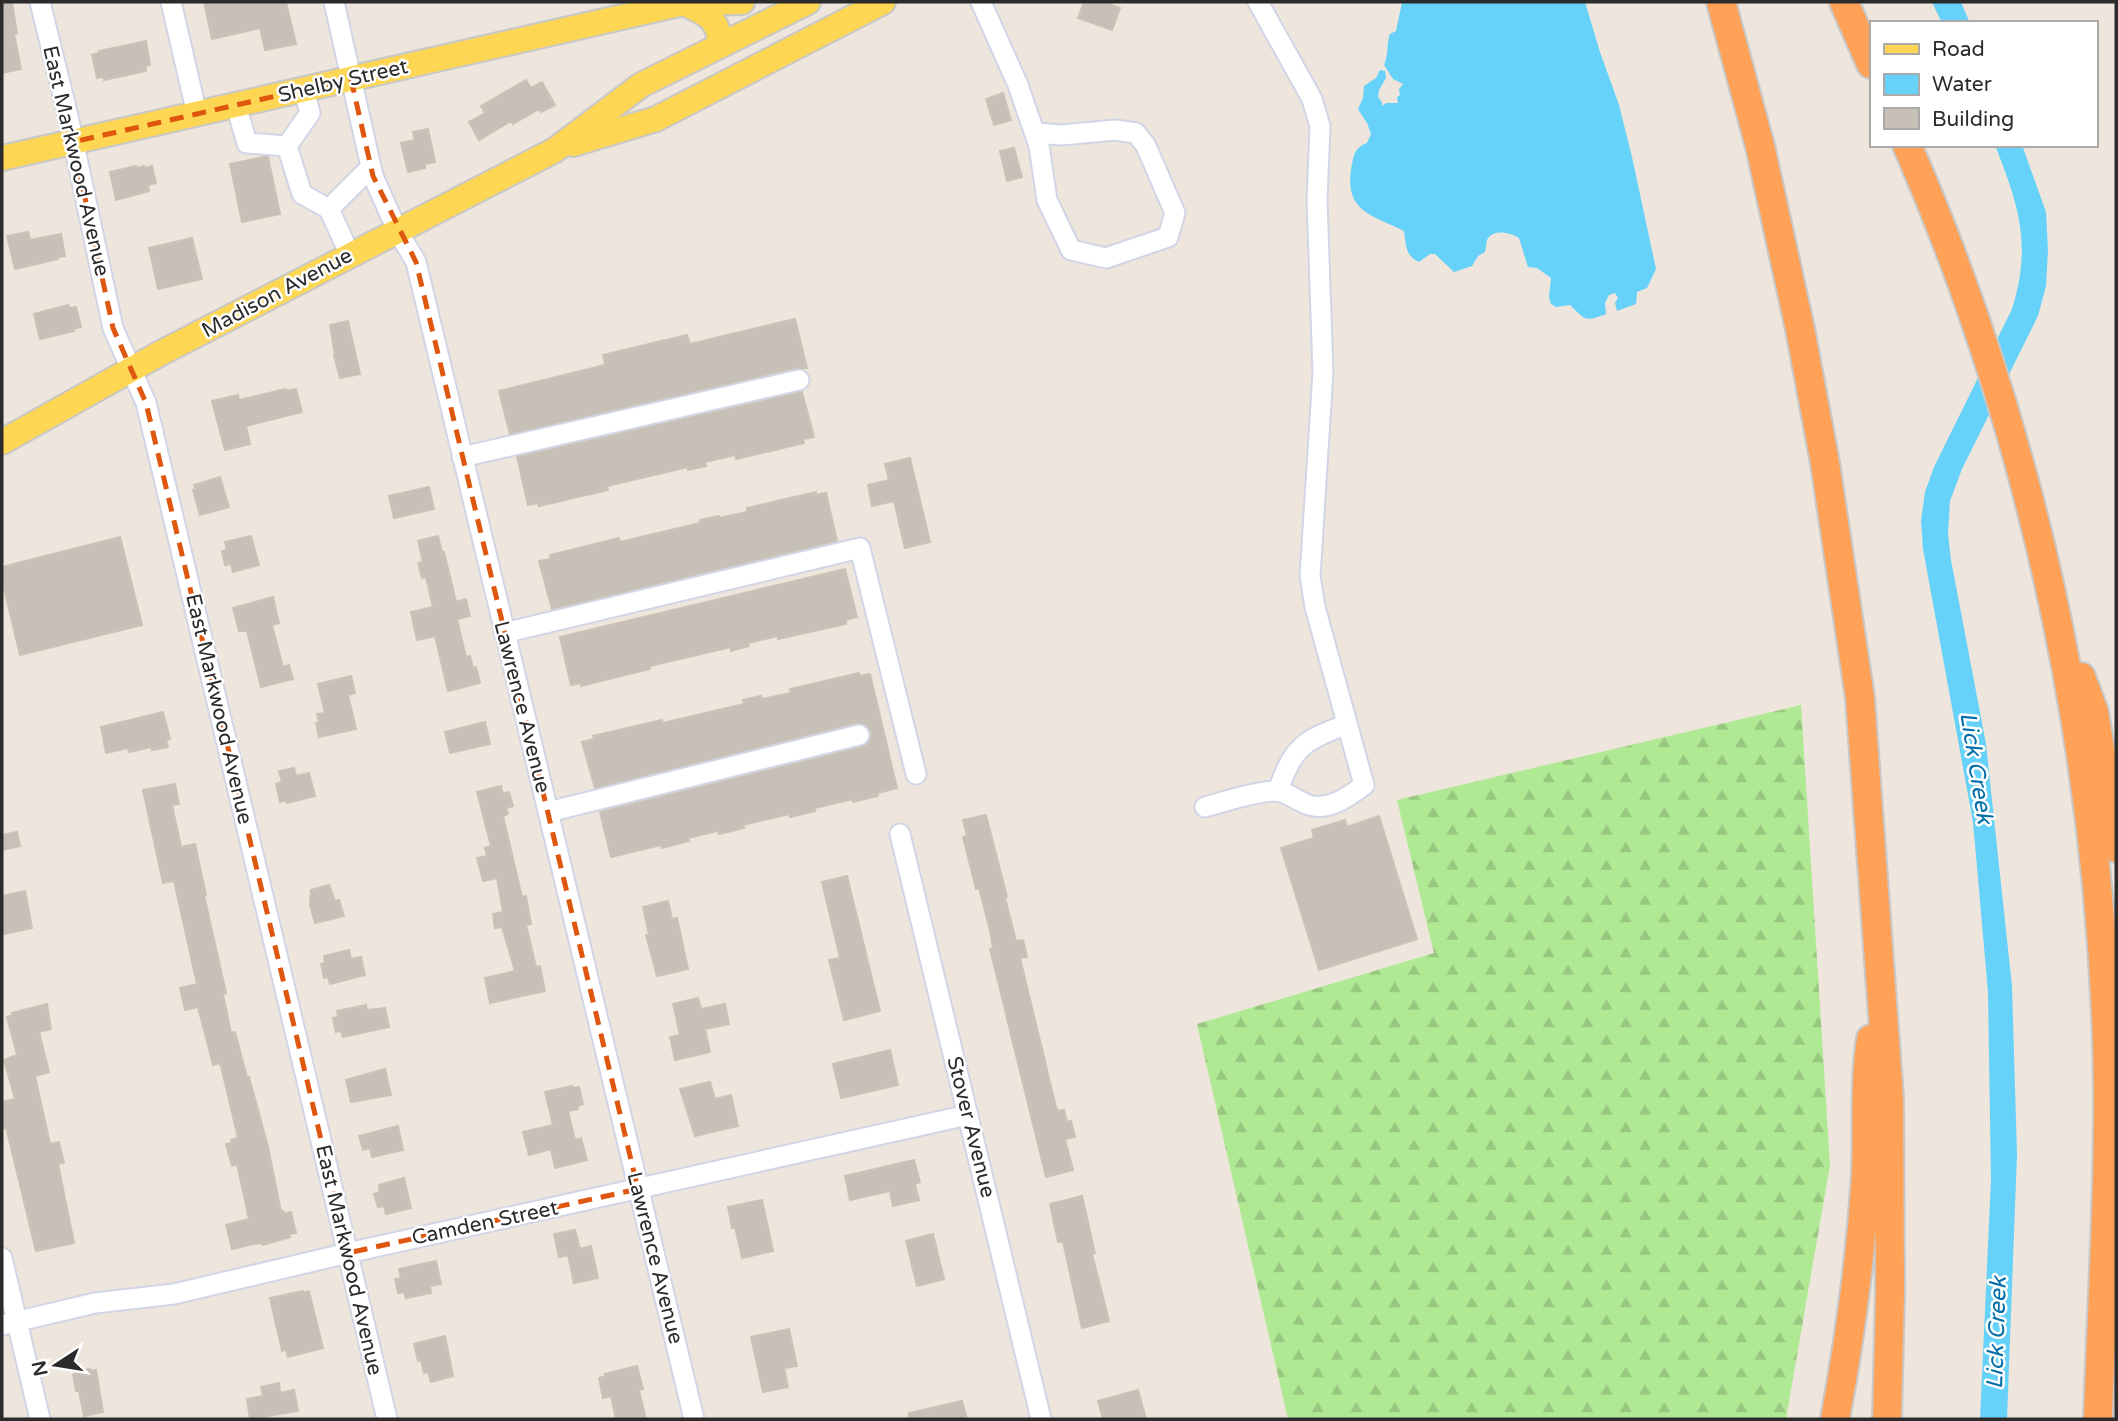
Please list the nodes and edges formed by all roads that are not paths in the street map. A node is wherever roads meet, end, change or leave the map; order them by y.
1 (40, 2) edge
2 (171, 2) edge
3 (334, 2) edge
4 (686, 2) edge
5 (742, 2) edge
6 (808, 2) edge
7 (883, 2) edge
8 (981, 2) edge
9 (1258, 2) edge
10 (1721, 2) edge
11 (1844, 2) edge
12 (720, 46) junction
13 (1870, 62) edge
14 (351, 79) junction
15 (304, 90) junction
16 (236, 105) junction
17 (197, 114) junction
18 (1035, 134) junction
19 (73, 142) junction
20 (287, 146) junction
21 (1908, 147) edge
22 (555, 150) junction
23 (2, 158) edge
24 (371, 167) junction
25 (329, 209) junction
26 (397, 230) junction
27 (350, 255) junction
28 (132, 369) junction
29 (799, 380) dead end
30 (2, 442) edge
31 (463, 457) junction
32 (2051, 592) junction
33 (504, 633) junction
34 (1347, 724) junction
35 (859, 735) dead end
36 (916, 774) dead end
37 (1279, 791) junction
38 (1205, 807) dead end
39 (548, 811) junction
40 (900, 834) dead end
41 (2116, 848) edge
42 (1881, 977) junction
43 (968, 1115) junction
44 (638, 1189) junction
45 (348, 1253) junction
46 (2, 1258) edge
47 (2104, 1262) junction
48 (9, 1323) edge
49 (40, 1419) edge
50 (387, 1419) edge
51 (694, 1419) edge
52 (1041, 1419) edge
53 (1835, 1419) edge
54 (1887, 1419) edge
55 (2083, 1419) edge
56 (2098, 1419) edge

1 - 19 street, East Markwood Avenue
2 - 17 street
3 - 14 street, Lawrence Avenue
4 - 5 main road, Shelby Street
4 - 12 main road
4 - 14 main road, Shelby Street
6 - 12 main road, Madison Avenue
7 - 22 main road, Madison Avenue
8 - 18 street
9 - 34 street
10 - 42 highway
11 - 13 highway
12 - 22 main road, Madison Avenue
14 - 15 main road, Shelby Street
14 - 24 street, Lawrence Avenue
15 - 16 main road, Shelby Street
15 - 20 street
16 - 17 main road, Shelby Street
16 - 20 street
17 - 19 main road, Shelby Street
18 - 18 street
19 - 23 main road, Shelby Street
19 - 28 street, East Markwood Avenue
20 - 25 street
21 - 32 highway
22 - 26 main road, Madison Avenue
24 - 25 street
24 - 26 street, Lawrence Avenue
25 - 27 street
26 - 27 main road, Madison Avenue
26 - 31 street, Lawrence Avenue
27 - 28 main road, Madison Avenue
28 - 30 main road, Madison Avenue
28 - 45 street, East Markwood Avenue
29 - 31 street
31 - 33 street, Lawrence Avenue
32 - 41 highway
32 - 47 highway
33 - 36 street
33 - 39 street, Lawrence Avenue
34 - 37 street
34 - 37 street
35 - 39 street
37 - 38 street
39 - 44 street, Lawrence Avenue
40 - 43 street, Stover Avenue
42 - 53 highway
42 - 54 highway
43 - 44 street, Camden Street
43 - 52 street, Stover Avenue
44 - 45 street, Camden Street
44 - 51 street, Lawrence Avenue
45 - 48 street, Camden Street
45 - 50 street, East Markwood Avenue
46 - 48 street
47 - 55 highway
47 - 56 highway
48 - 49 street

